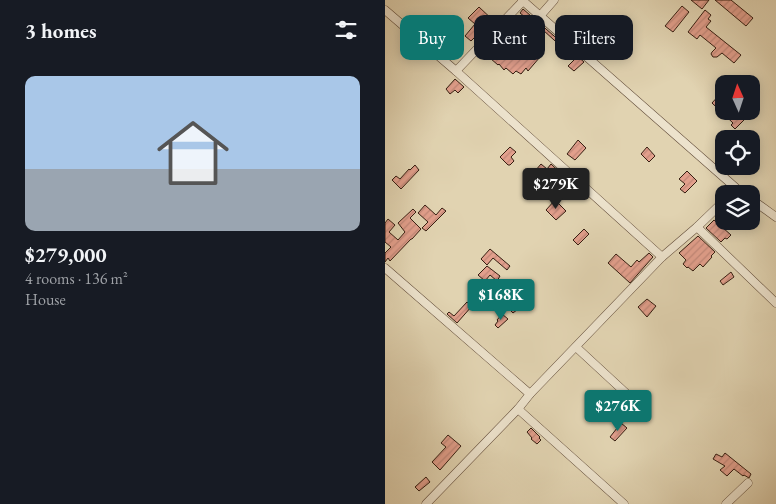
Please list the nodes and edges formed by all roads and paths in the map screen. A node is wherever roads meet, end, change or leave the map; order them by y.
1 (523, 0) edge
2 (554, 0) edge
3 (385, 10) edge
4 (539, 15) edge
5 (541, 15) edge
6 (545, 21) edge
7 (456, 72) junction
8 (726, 185) edge
9 (760, 205) edge
10 (715, 210) edge
11 (776, 217) edge
12 (697, 227) junction
13 (662, 257) junction
14 (385, 268) edge
15 (776, 302) edge
16 (576, 347) junction
17 (530, 394) junction
18 (642, 408) dead end
19 (518, 409) junction
20 (748, 482) dead end
21 (426, 504) edge
22 (624, 504) edge
23 (728, 504) edge

1 - 4 street
1 - 7 street
2 - 5 street
3 - 7 street
6 - 8 street
7 - 13 street
9 - 11 street
10 - 12 street
12 - 13 street
12 - 15 street
13 - 16 street
14 - 17 street
16 - 17 street
16 - 18 street
17 - 19 street
19 - 21 street
19 - 22 street
20 - 23 street

